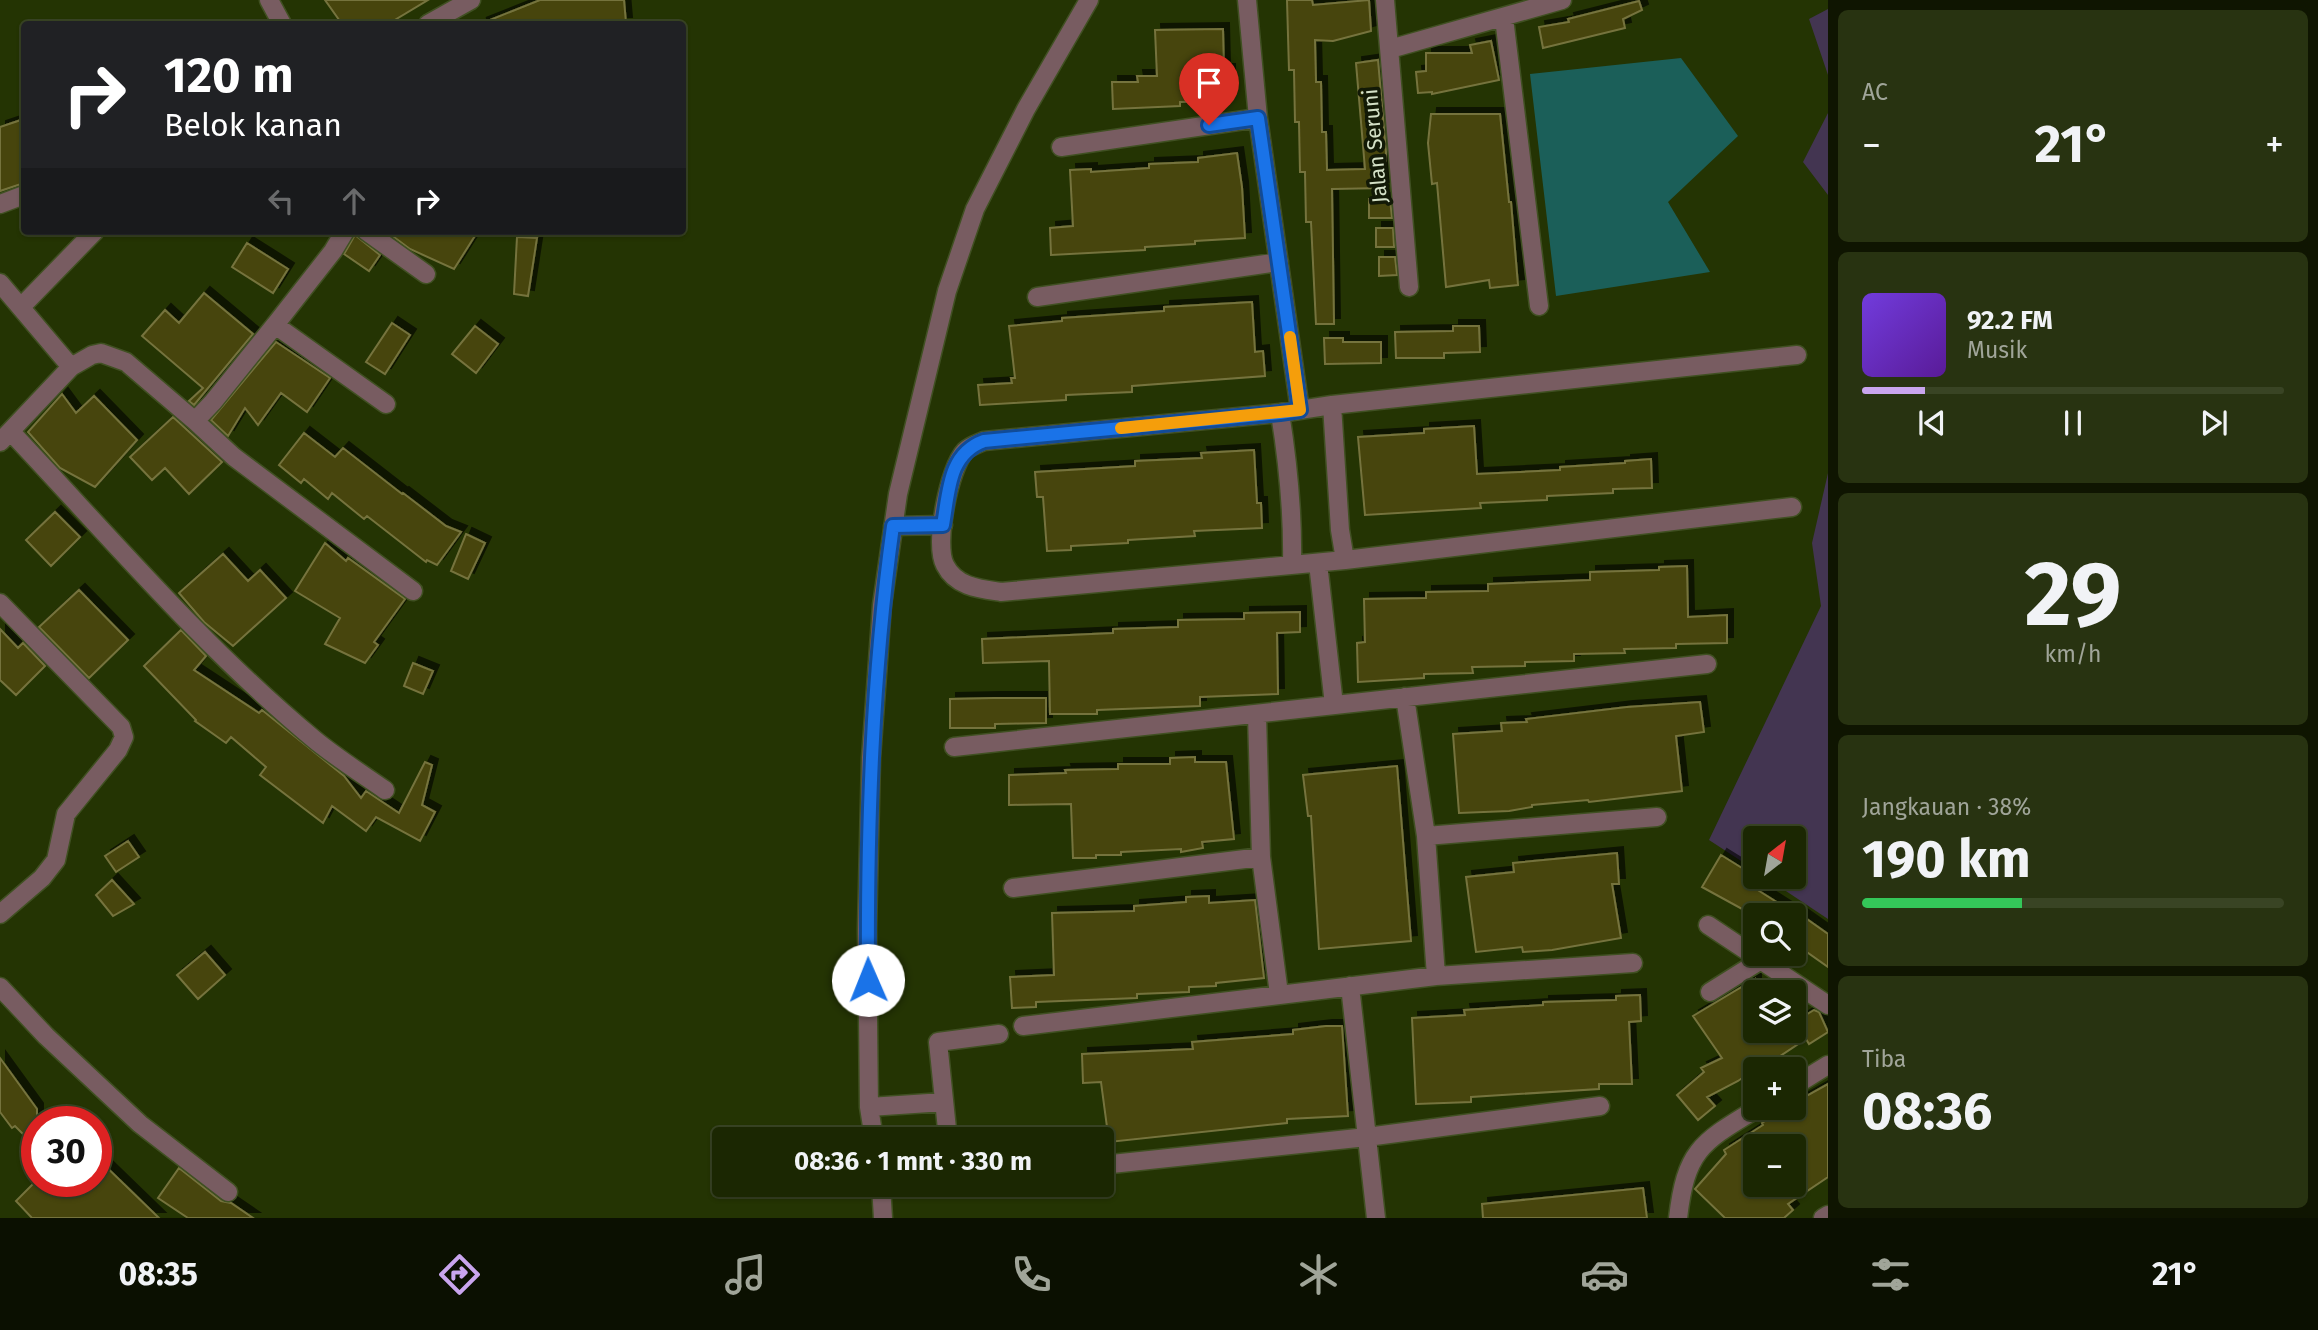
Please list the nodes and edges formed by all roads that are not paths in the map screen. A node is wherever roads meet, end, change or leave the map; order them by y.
1 (269, 0) edge
2 (471, 0) edge
3 (1089, 0) edge
4 (1247, 0) edge
5 (1385, 0) edge
6 (1562, 0) edge
7 (1504, 18) junction
8 (280, 21) edge
9 (433, 21) edge
10 (1390, 50) junction
11 (1258, 118) junction
12 (1061, 147) dead end
13 (21, 196) edge
14 (0, 204) edge
15 (91, 235) edge
16 (342, 235) edge
17 (372, 235) edge
18 (1279, 262) junction
19 (426, 274) dead end
20 (0, 282) edge
21 (1409, 288) dead end
22 (1037, 297) dead end
23 (1539, 306) dead end
24 (21, 307) junction
25 (275, 325) junction
26 (1797, 355) dead end
27 (71, 367) junction
28 (386, 404) dead end
29 (1332, 405) junction
30 (1300, 410) junction
31 (1280, 413) junction
32 (195, 421) junction
33 (6, 437) edge
34 (1792, 507) dead end
35 (943, 525) junction
36 (893, 526) junction
37 (1345, 560) junction
38 (1318, 563) junction
39 (1292, 564) junction
40 (412, 591) dead end
41 (0, 603) edge
42 (1707, 664) dead end
43 (1405, 697) junction
44 (1334, 705) junction
45 (1257, 715) junction
46 (954, 747) dead end
47 (385, 790) dead end
48 (1657, 817) dead end
49 (1426, 836) junction
50 (1261, 858) junction
51 (1013, 888) dead end
52 (0, 914) edge
53 (1708, 925) dead end
54 (1743, 949) edge
55 (1633, 963) dead end
56 (1751, 966) edge
57 (1769, 966) edge
58 (1436, 976) junction
59 (1350, 986) junction
60 (0, 987) edge
61 (1710, 992) dead end
62 (1279, 994) junction
63 (1828, 1005) edge
64 (1023, 1026) dead end
65 (999, 1034) dead end
66 (1828, 1065) edge
67 (1806, 1079) edge
68 (944, 1102) junction
69 (1600, 1105) dead end
70 (869, 1107) junction
71 (1743, 1117) edge
72 (872, 1127) edge
73 (947, 1127) edge
74 (1367, 1137) junction
75 (1114, 1164) edge
76 (228, 1192) dead end
77 (882, 1197) edge
78 (1828, 1214) edge
79 (883, 1218) edge
80 (1376, 1218) edge
81 (1678, 1218) edge
82 (1823, 1218) edge

1 - 8 street
2 - 9 street
3 - 36 street
4 - 11 street
5 - 10 street, Jalan Seruni
6 - 7 street
7 - 10 street
7 - 23 street
10 - 21 street, Jalan Seruni
11 - 12 street
11 - 18 street
13 - 14 street
15 - 24 street
16 - 25 street
17 - 19 street
18 - 22 street
18 - 30 street
20 - 24 street
24 - 27 street
25 - 28 street
25 - 32 street
26 - 29 street
27 - 32 street
27 - 33 street
29 - 30 street
29 - 37 street
30 - 31 street
31 - 35 street
31 - 39 street
32 - 40 street
33 - 47 street
34 - 37 street
35 - 36 street
35 - 39 street
36 - 70 street
37 - 38 street
38 - 39 street
38 - 44 street
41 - 52 street
42 - 43 street
43 - 44 street
43 - 49 street
44 - 45 street
45 - 46 street
45 - 50 street
48 - 49 street
49 - 58 street
50 - 51 street
50 - 62 street
53 - 54 street
55 - 58 street
56 - 61 street
57 - 63 street
58 - 59 street
59 - 62 street
59 - 74 street
60 - 76 street
62 - 64 street
65 - 68 street
66 - 67 street
68 - 70 street
68 - 73 street
69 - 74 street
70 - 72 street
71 - 81 street
74 - 75 street
74 - 80 street
77 - 79 street
78 - 82 street

